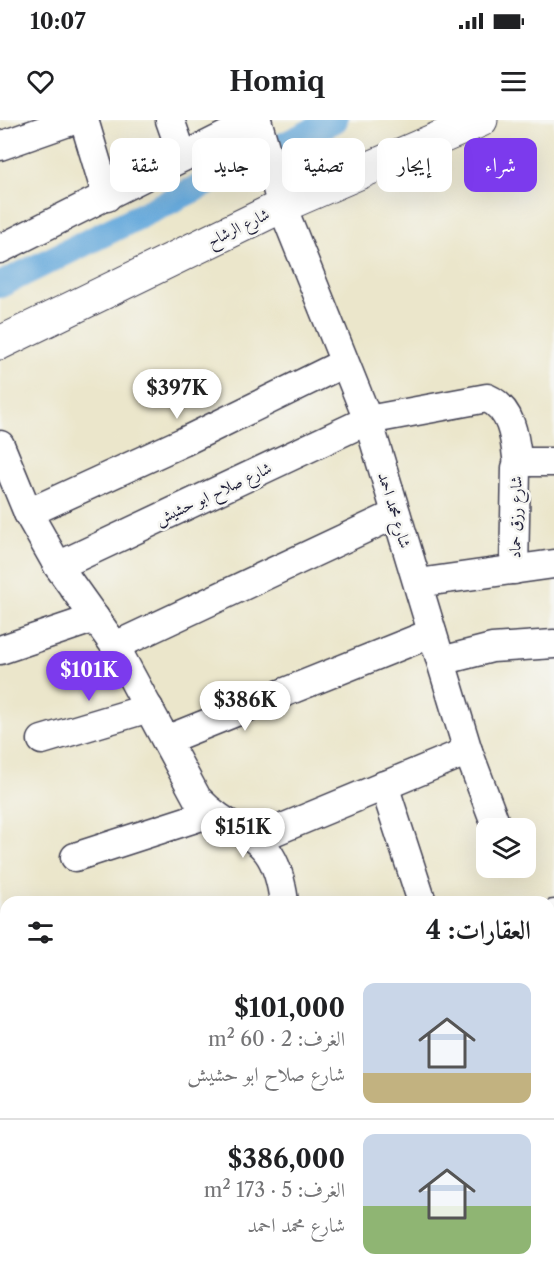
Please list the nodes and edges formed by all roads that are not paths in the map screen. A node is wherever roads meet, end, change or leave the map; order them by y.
1 (74, 120) edge
2 (84, 120) edge
3 (170, 120) edge
4 (481, 120) edge
5 (259, 126) edge
6 (0, 146) edge
7 (183, 157) junction
8 (279, 196) junction
9 (107, 197) junction
10 (0, 249) edge
11 (0, 343) edge
12 (344, 363) junction
13 (368, 420) junction
14 (0, 445) edge
15 (554, 462) edge
16 (518, 465) junction
17 (28, 513) junction
18 (396, 514) junction
19 (554, 564) edge
20 (57, 566) junction
21 (514, 570) junction
22 (418, 583) junction
23 (95, 618) junction
24 (432, 633) junction
25 (554, 644) edge
26 (115, 646) junction
27 (0, 650) edge
28 (441, 661) junction
29 (149, 708) junction
30 (42, 740) dead end
31 (166, 740) junction
32 (468, 752) junction
33 (384, 785) junction
34 (211, 813) junction
35 (493, 818) edge
36 (256, 839) junction
37 (75, 856) dead end
38 (283, 896) edge
39 (420, 896) edge

1 - 6 street
2 - 9 street
3 - 7 street
4 - 8 street, شارع الرشاح
5 - 7 street
5 - 8 street, شارع محمد احمد
7 - 9 street
8 - 11 street, شارع الرشاح
8 - 12 street, شارع محمد احمد
9 - 10 street
12 - 13 street, شارع محمد احمد
12 - 17 street
13 - 16 street, شارع صلاح ابو حشيش
13 - 18 street, شارع محمد احمد
13 - 20 street, شارع صلاح ابو حشيش
14 - 17 street
15 - 16 street, شارع رزق حماد
16 - 21 street, شارع رزق حماد
17 - 20 street
18 - 22 street, شارع محمد احمد
18 - 26 street
19 - 21 street
20 - 23 street
21 - 22 street
22 - 24 street, شارع محمد احمد
23 - 26 street
23 - 27 street
24 - 28 street, شارع محمد احمد
24 - 31 street
25 - 28 street
26 - 29 street
28 - 32 street, شارع محمد احمد
29 - 30 street
29 - 31 street
31 - 34 street
32 - 33 street
32 - 35 street, شارع محمد احمد
33 - 36 street
33 - 39 street
34 - 36 street
34 - 37 street
36 - 38 street

